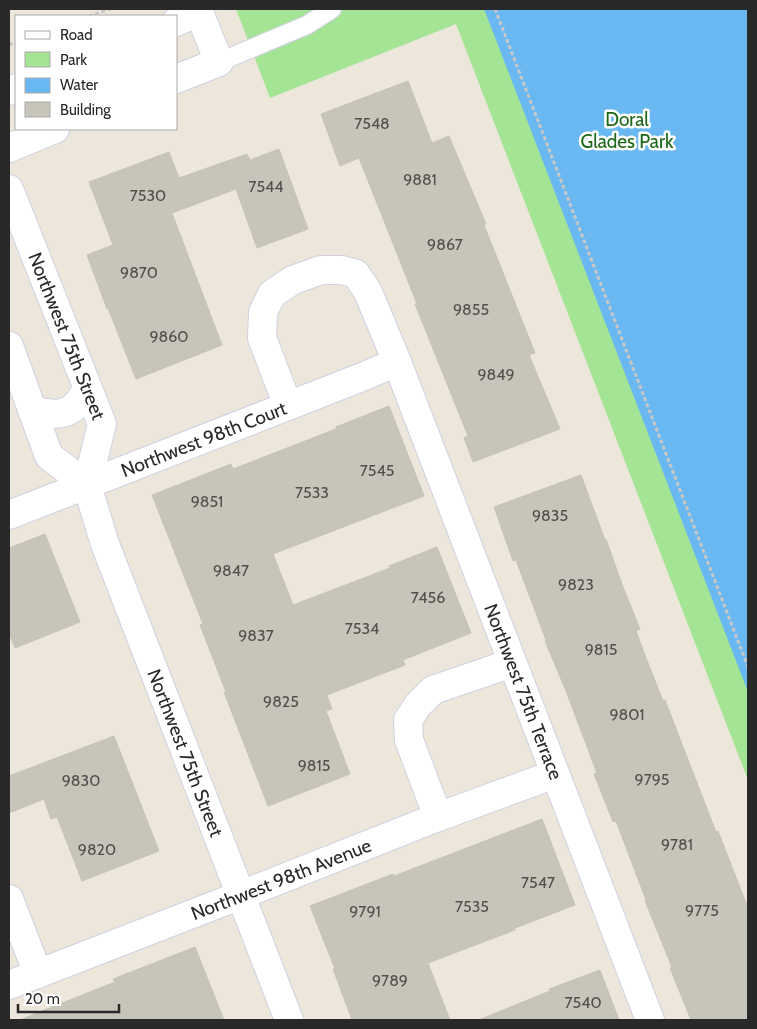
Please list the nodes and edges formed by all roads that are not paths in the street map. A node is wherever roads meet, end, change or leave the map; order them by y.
1 (332, 9) edge
2 (194, 14) edge
3 (218, 62) junction
4 (178, 78) edge
5 (53, 130) edge
6 (9, 148) edge
7 (9, 189) edge
8 (9, 346) edge
9 (397, 362) junction
10 (87, 388) junction
11 (288, 406) junction
12 (32, 410) junction
13 (87, 485) junction
14 (9, 515) edge
15 (512, 663) junction
16 (555, 774) junction
17 (438, 817) junction
18 (241, 895) junction
19 (9, 899) edge
20 (38, 974) junction
21 (9, 985) edge
22 (289, 1020) edge
23 (650, 1020) edge

1 - 3 lane
2 - 3 street
3 - 4 street
5 - 6 street
7 - 10 street, Northwest 75th Street
8 - 12 street
9 - 11 street, Northwest 98th Court
9 - 11 street
9 - 15 street, Northwest 75th Terrace
10 - 12 street
10 - 13 street, Northwest 75th Street
11 - 13 street, Northwest 98th Court
12 - 13 street
13 - 14 street, Northwest 98th Court
13 - 18 street, Northwest 75th Street
15 - 16 street, Northwest 75th Terrace
15 - 17 street
16 - 17 street, Northwest 98th Avenue
16 - 23 street, Northwest 75th Terrace
17 - 18 street, Northwest 98th Avenue
18 - 20 street, Northwest 98th Avenue
18 - 22 street, Northwest 75th Street
19 - 20 street
20 - 21 street, Northwest 98th Avenue

